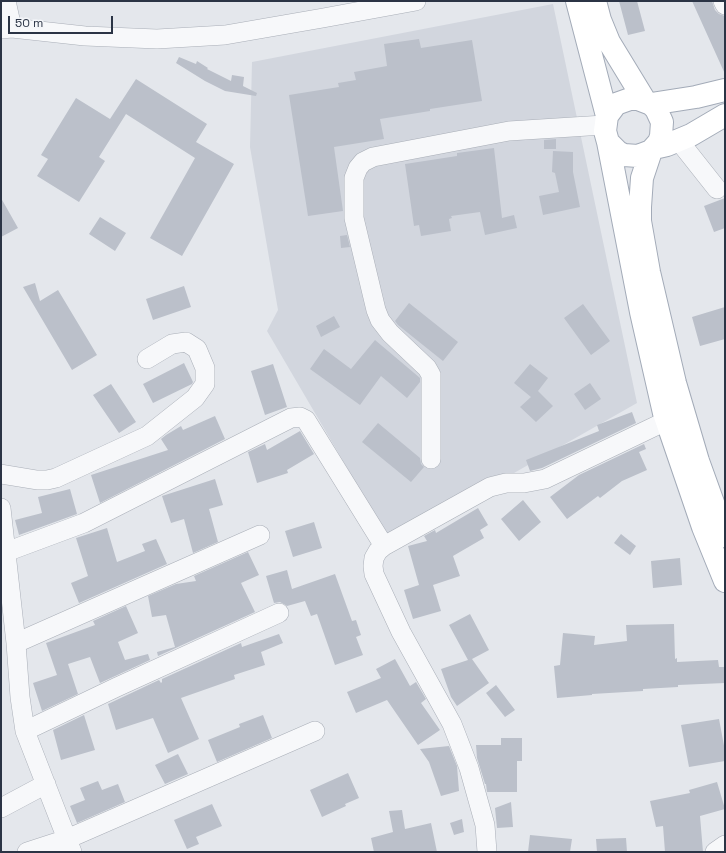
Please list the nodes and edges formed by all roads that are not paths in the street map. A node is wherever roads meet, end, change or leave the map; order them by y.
1 (6, 1) edge
2 (416, 1) edge
3 (577, 1) edge
4 (595, 1) edge
5 (723, 1) edge
6 (725, 5) edge
7 (4, 28) edge
8 (725, 90) edge
9 (648, 103) junction
10 (725, 116) edge
11 (606, 128) junction
12 (679, 141) junction
13 (653, 149) junction
14 (717, 189) dead end
15 (147, 359) dead end
16 (666, 420) junction
17 (431, 459) dead end
18 (1, 474) edge
19 (1, 508) edge
20 (260, 535) dead end
21 (725, 536) edge
22 (384, 546) junction
23 (6, 552) junction
24 (725, 581) edge
25 (279, 612) dead end
26 (16, 642) junction
27 (25, 731) junction
28 (315, 731) dead end
29 (46, 784) junction
30 (1, 808) edge
31 (70, 845) edge
32 (725, 845) edge
33 (27, 852) edge
34 (487, 852) edge
35 (715, 852) edge

1 - 7 street
2 - 7 street
3 - 11 main road
4 - 9 main road
5 - 6 street
8 - 9 main road
9 - 11 main road
9 - 13 main road
10 - 12 main road
11 - 13 main road
11 - 16 main road
11 - 17 street
12 - 13 main road
12 - 14 street
13 - 21 main road
15 - 18 street
16 - 22 street
16 - 24 main road
19 - 23 street
20 - 26 street
22 - 23 street
22 - 34 street
23 - 26 street
25 - 27 street
26 - 27 street
27 - 29 street
28 - 31 street
29 - 30 street
29 - 31 street
31 - 33 street
32 - 35 street

